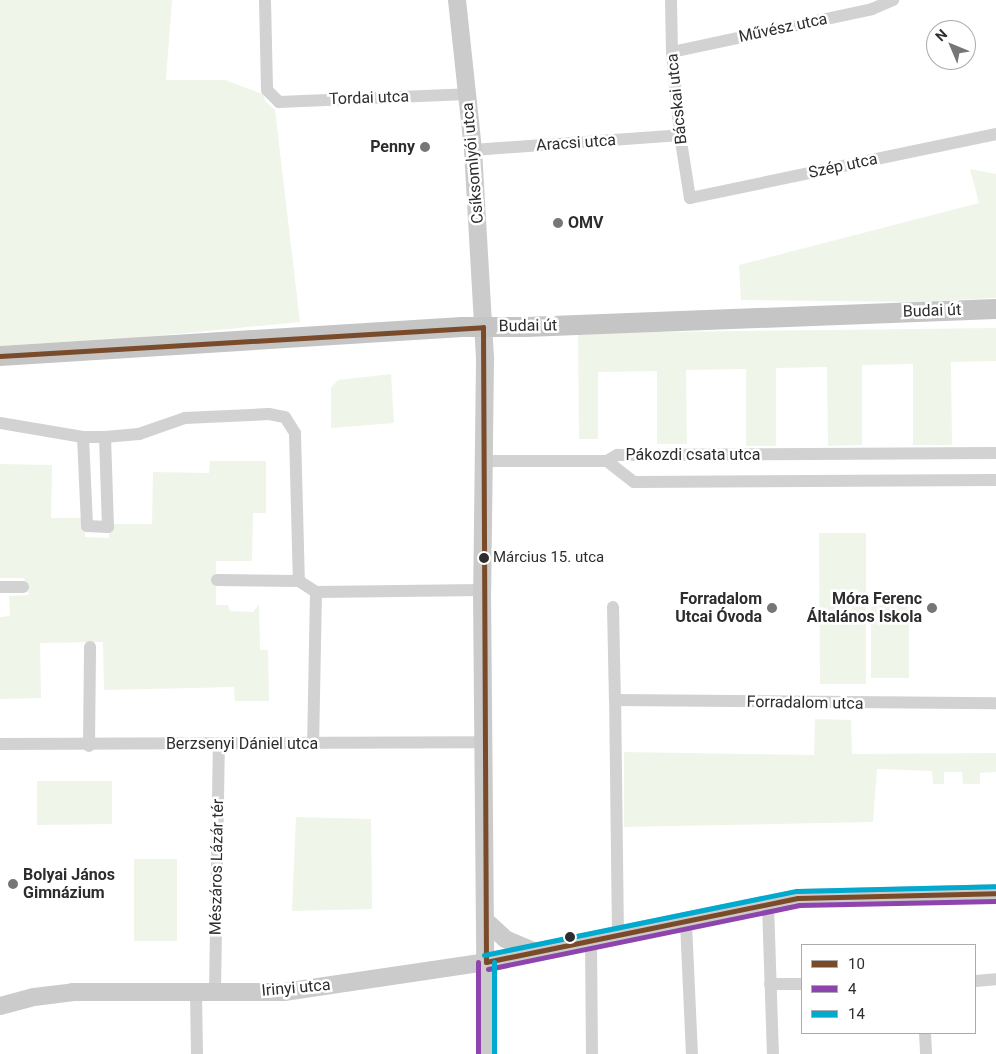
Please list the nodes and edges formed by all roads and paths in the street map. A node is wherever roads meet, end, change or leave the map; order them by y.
1 (265, 0) edge
2 (457, 0) edge
3 (671, 0) edge
4 (893, 0) edge
5 (672, 52) junction
6 (468, 94) junction
7 (996, 134) edge
8 (680, 135) junction
9 (474, 150) junction
10 (690, 198) joint
11 (996, 309) edge
12 (483, 327) junction
13 (0, 356) edge
14 (0, 423) edge
15 (83, 437) junction
16 (105, 437) junction
17 (996, 453) edge
18 (608, 460) junction
19 (483, 461) junction
20 (996, 480) edge
21 (218, 580) dead end
22 (299, 580) junction
23 (0, 587) edge
24 (23, 587) dead end
25 (482, 590) junction
26 (316, 592) junction
27 (613, 607) dead end
28 (90, 647) dead end
29 (615, 700) junction
30 (996, 703) edge
31 (219, 742) junction
32 (483, 742) junction
33 (0, 744) edge
34 (313, 744) junction
35 (89, 746) junction
36 (996, 893) edge
37 (768, 905) junction
38 (486, 921) junction
39 (686, 924) junction
40 (618, 937) junction
41 (591, 942) junction
42 (537, 952) junction
43 (486, 962) junction
44 (996, 979) edge
45 (976, 980) edge
46 (770, 984) junction
47 (801, 984) edge
48 (196, 992) junction
49 (215, 992) junction
50 (0, 1006) edge
51 (926, 1034) edge
52 (196, 1054) edge
53 (486, 1054) edge
54 (592, 1054) edge
55 (692, 1054) edge
56 (774, 1054) edge
57 (926, 1054) edge

1 - 6 street, Tordai utca
2 - 6 street, Csíksomlyói utca
3 - 5 street, Bácskai utca
4 - 5 street, Művész utca
5 - 8 street, Bácskai utca
6 - 9 street, Csíksomlyói utca
7 - 10 street, Szép utca
8 - 9 street, Aracsi utca
8 - 10 street, Bácskai utca
9 - 12 street, Csíksomlyói utca
11 - 12 main road, Budai út
12 - 13 main road, Budai út
12 - 19 street
14 - 15 street
15 - 16 street
15 - 16 street
16 - 22 street
17 - 18 street, Pákozdi csata utca
18 - 19 street
18 - 20 street, Pákozdi csata utca
19 - 25 street
21 - 22 street
22 - 26 street
23 - 24 street
25 - 26 street
25 - 32 street
26 - 34 street
27 - 29 street
28 - 35 street
29 - 30 street, Forradalom utca
29 - 40 street
31 - 34 street, Berzsenyi Dániel utca
31 - 35 street, Berzsenyi Dániel utca
31 - 49 street, Mészáros Lázár tér
32 - 34 street, Berzsenyi Dániel utca
32 - 38 street
33 - 35 street, Berzsenyi Dániel utca
36 - 37 street, Irinyi utca
37 - 39 street, Irinyi utca
37 - 46 street
38 - 42 street
38 - 43 street
39 - 40 street, Irinyi utca
39 - 55 street
40 - 41 street, Irinyi utca
41 - 42 street, Irinyi utca
41 - 54 street
42 - 43 street, Irinyi utca
43 - 49 street, Irinyi utca
43 - 53 street
44 - 45 street
46 - 47 street
46 - 56 street
48 - 49 street, Irinyi utca
48 - 50 street, Irinyi utca
48 - 52 street
51 - 57 street

